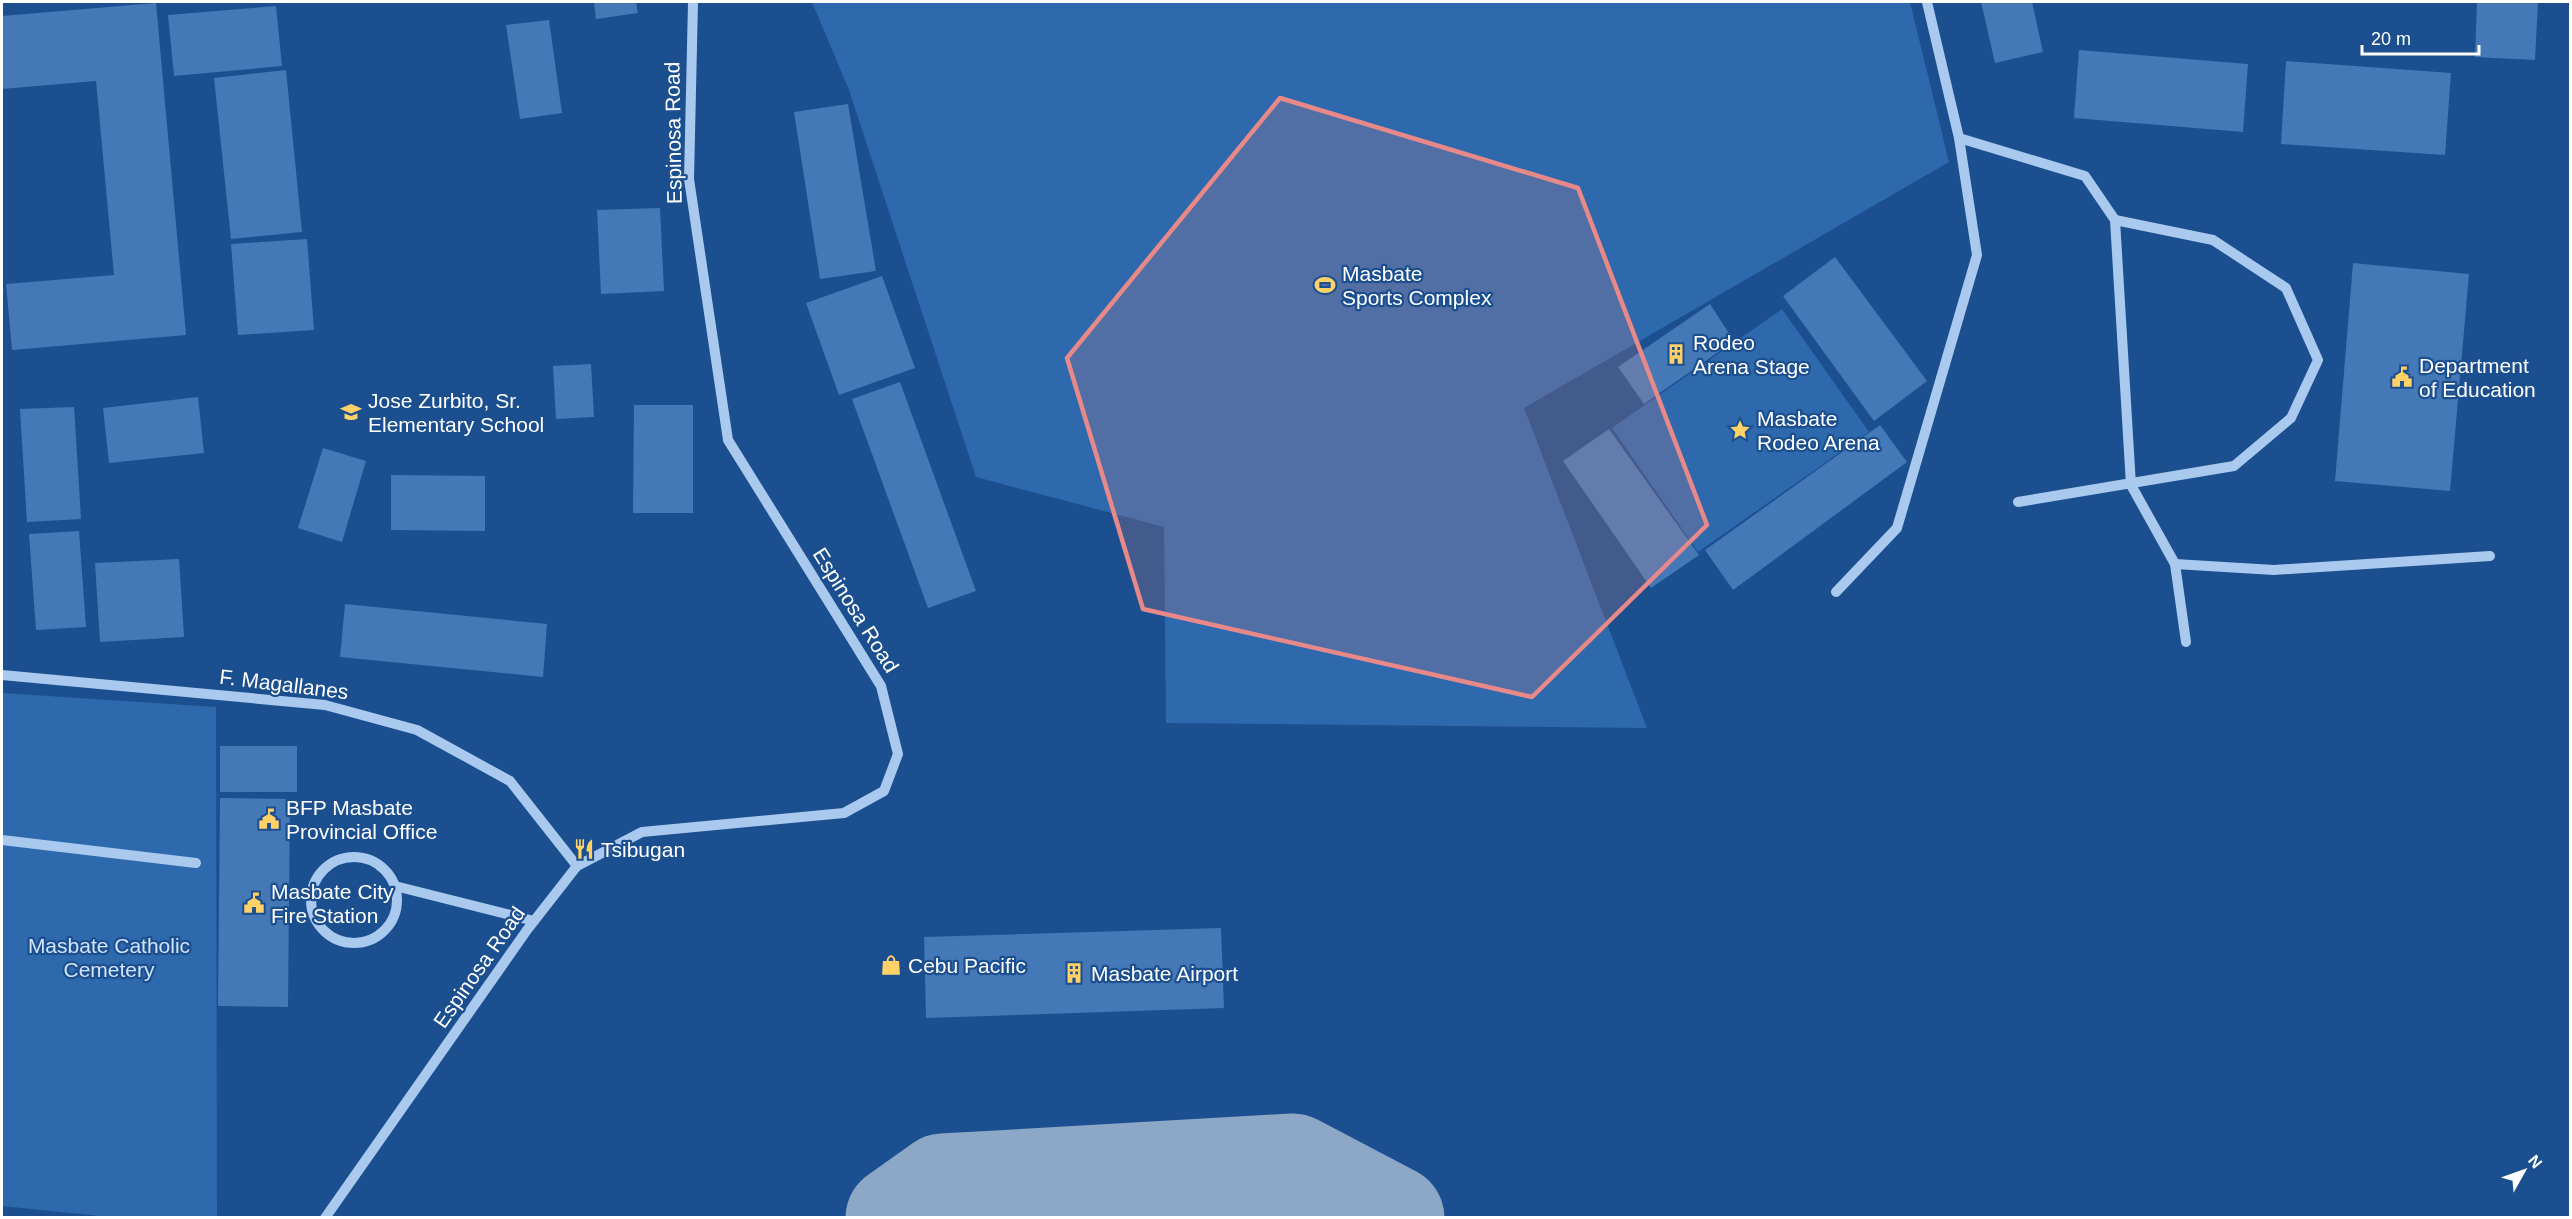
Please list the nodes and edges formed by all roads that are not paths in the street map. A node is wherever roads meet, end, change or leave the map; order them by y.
1 (693, 2) edge
2 (1927, 2) edge
3 (1959, 138) junction
4 (2115, 220) junction
5 (2131, 485) junction
6 (2018, 502) dead end
7 (2490, 556) dead end
8 (2175, 564) junction
9 (1836, 592) dead end
10 (2186, 642) dead end
11 (2, 675) edge
12 (2, 840) edge
13 (196, 862) dead end
14 (577, 866) junction
15 (395, 886) junction
16 (534, 921) junction
17 (325, 1218) edge

1 - 14 street, Espinosa Road
2 - 3 street
3 - 4 street
3 - 9 street
4 - 5 street
4 - 5 street
5 - 6 street
5 - 8 street
7 - 8 street
8 - 10 street
11 - 14 street, F. Magallanes
12 - 13 street
14 - 16 street, Espinosa Road
15 - 15 street
15 - 16 street
16 - 17 street, Espinosa Road

